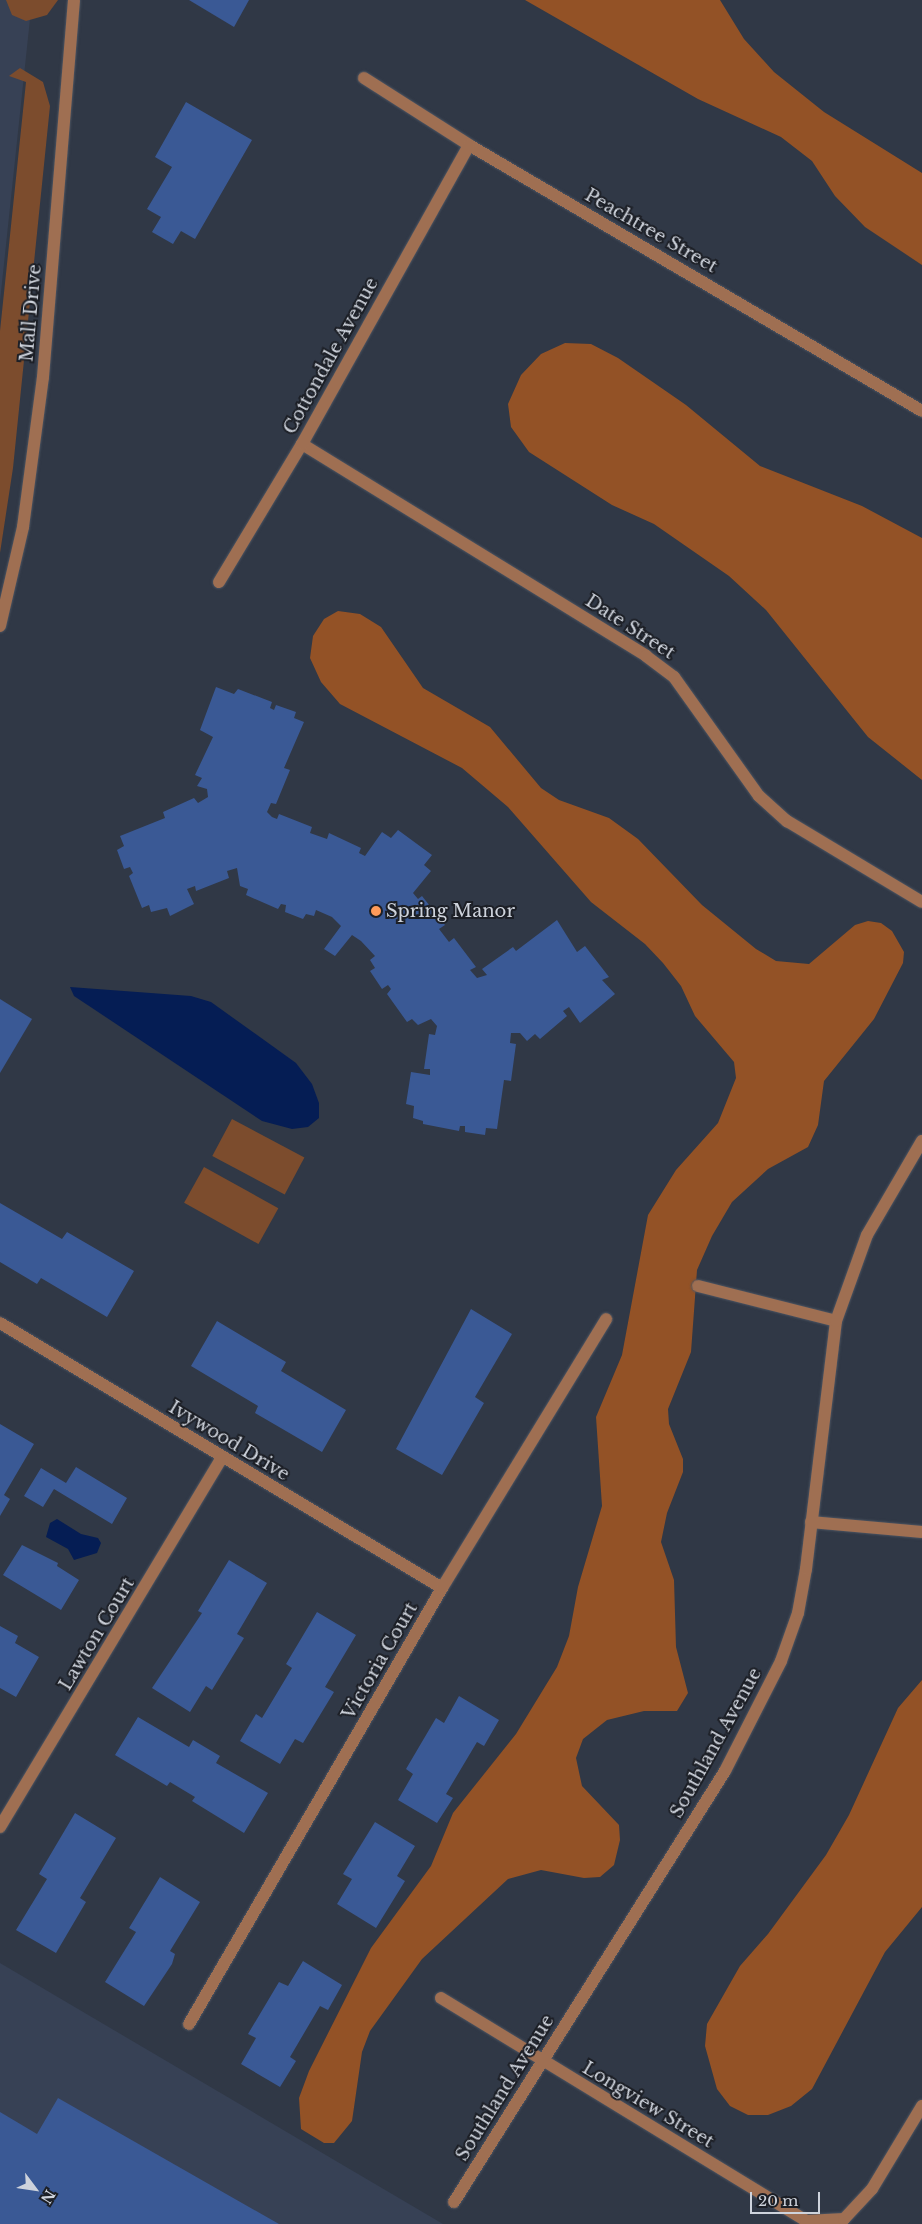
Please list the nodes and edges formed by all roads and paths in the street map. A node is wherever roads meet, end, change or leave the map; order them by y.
1 (74, 0) edge
2 (364, 78) dead end
3 (469, 145) junction
4 (922, 411) edge
5 (302, 444) junction
6 (219, 582) dead end
7 (0, 626) edge
8 (922, 902) edge
9 (922, 1141) edge
10 (698, 1286) dead end
11 (606, 1318) dead end
12 (836, 1321) junction
13 (0, 1323) edge
14 (222, 1458) junction
15 (811, 1522) junction
16 (922, 1532) edge
17 (442, 1588) junction
18 (0, 1827) edge
19 (441, 1998) dead end
20 (189, 2024) dead end
21 (543, 2061) junction
22 (922, 2106) edge
23 (454, 2202) dead end

1 - 7 street, Mall Drive
2 - 3 street, Peachtree Street
3 - 4 street, Peachtree Street
3 - 5 street, Cottondale Avenue
5 - 6 street, Cottondale Avenue
5 - 8 street, Date Street
9 - 12 street, Southland Avenue
10 - 12 street
11 - 17 street, Victoria Court
12 - 15 street, Southland Avenue
13 - 14 street, Ivywood Drive
14 - 17 street, Ivywood Drive
14 - 18 street, Lawton Court
15 - 16 street
15 - 21 street, Southland Avenue
17 - 20 street, Victoria Court
19 - 21 street, Longview Street
21 - 22 street, Longview Street
21 - 23 street, Southland Avenue

